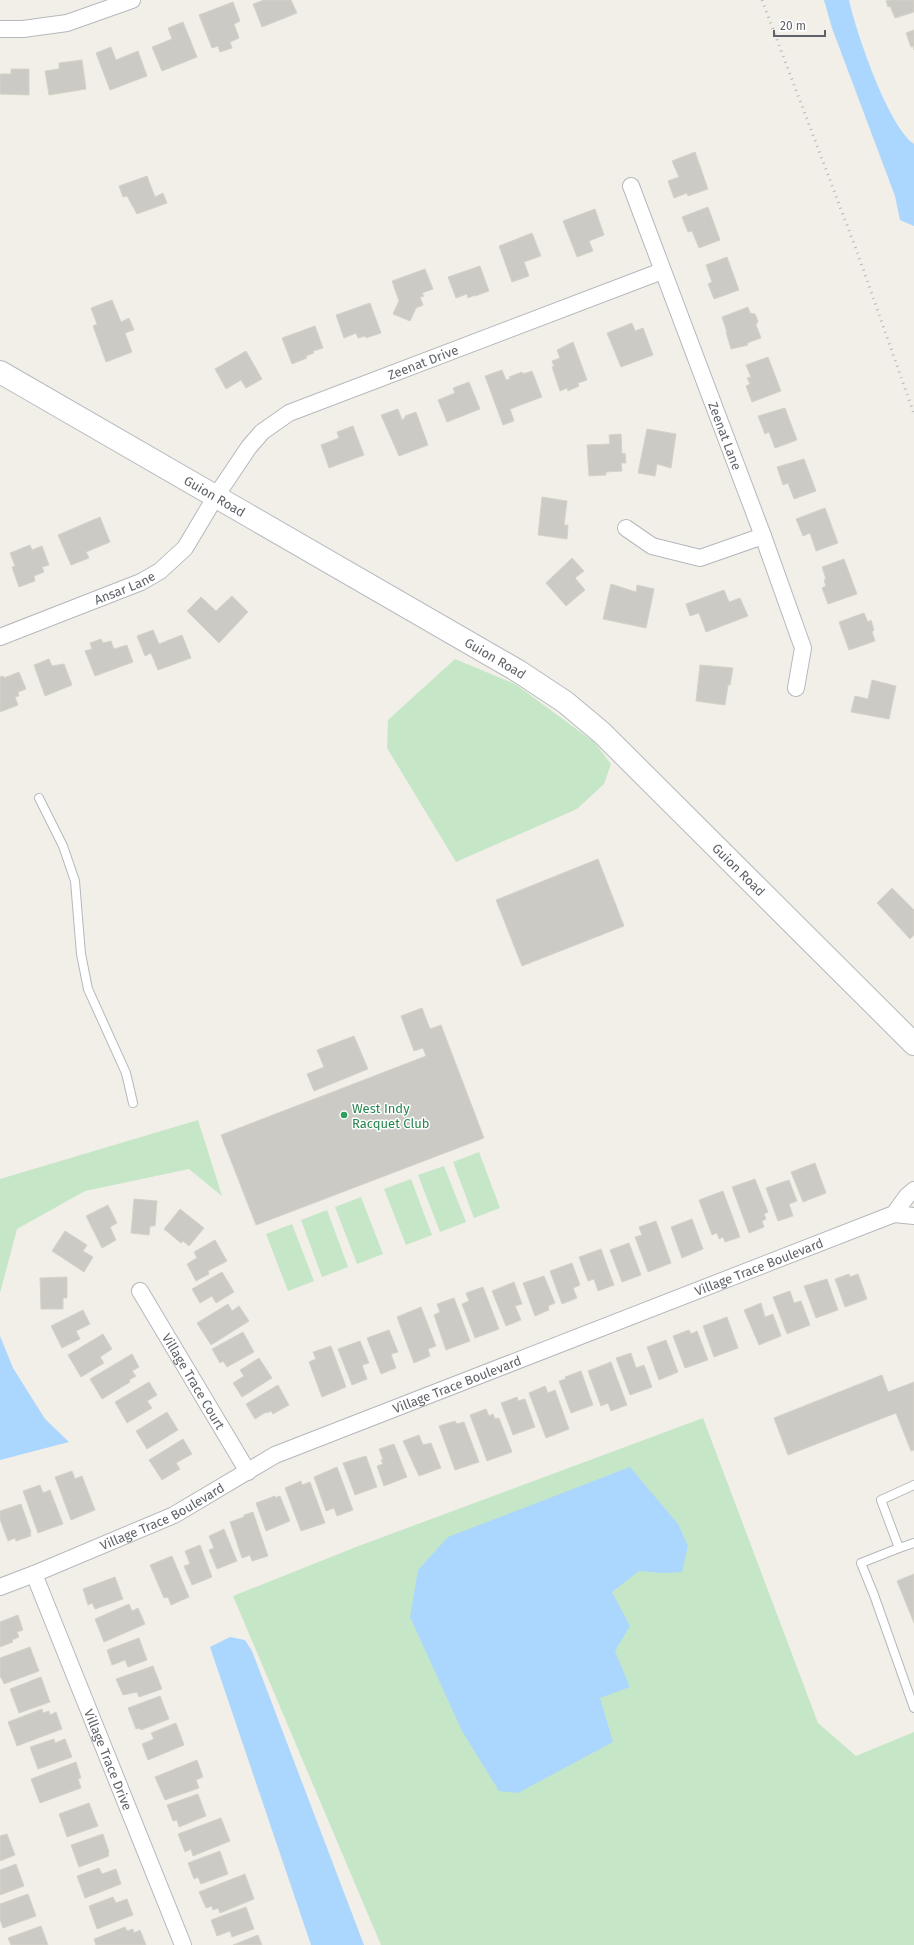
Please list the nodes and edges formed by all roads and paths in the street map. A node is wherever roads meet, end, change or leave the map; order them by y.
1 (132, 0) edge
2 (0, 29) edge
3 (630, 186) dead end
4 (662, 271) junction
5 (0, 372) edge
6 (216, 496) junction
7 (626, 528) dead end
8 (763, 536) junction
9 (0, 637) edge
10 (796, 688) dead end
11 (39, 798) dead end
12 (914, 1044) edge
13 (133, 1103) dead end
14 (914, 1190) edge
15 (894, 1214) junction
16 (914, 1216) edge
17 (140, 1291) dead end
18 (248, 1472) junction
19 (914, 1485) edge
20 (914, 1543) edge
21 (899, 1548) junction
22 (34, 1574) junction
23 (0, 1586) edge
24 (914, 1708) edge
25 (184, 1945) edge

1 - 2 street
3 - 4 street, Zeenat Lane
4 - 6 street, Zeenat Drive
4 - 8 street, Zeenat Lane
5 - 6 street, Guion Road
6 - 9 street, Ansar Lane
6 - 12 street, Guion Road
7 - 8 street
8 - 10 street, Zeenat Lane
11 - 13 lane
14 - 15 street
15 - 16 street
15 - 18 street, Village Trace Boulevard
17 - 18 street, Village Trace Court
18 - 22 street, Village Trace Boulevard
19 - 21 lane
20 - 21 lane
21 - 24 lane
22 - 23 street, Village Trace Boulevard
22 - 25 street, Village Trace Drive

